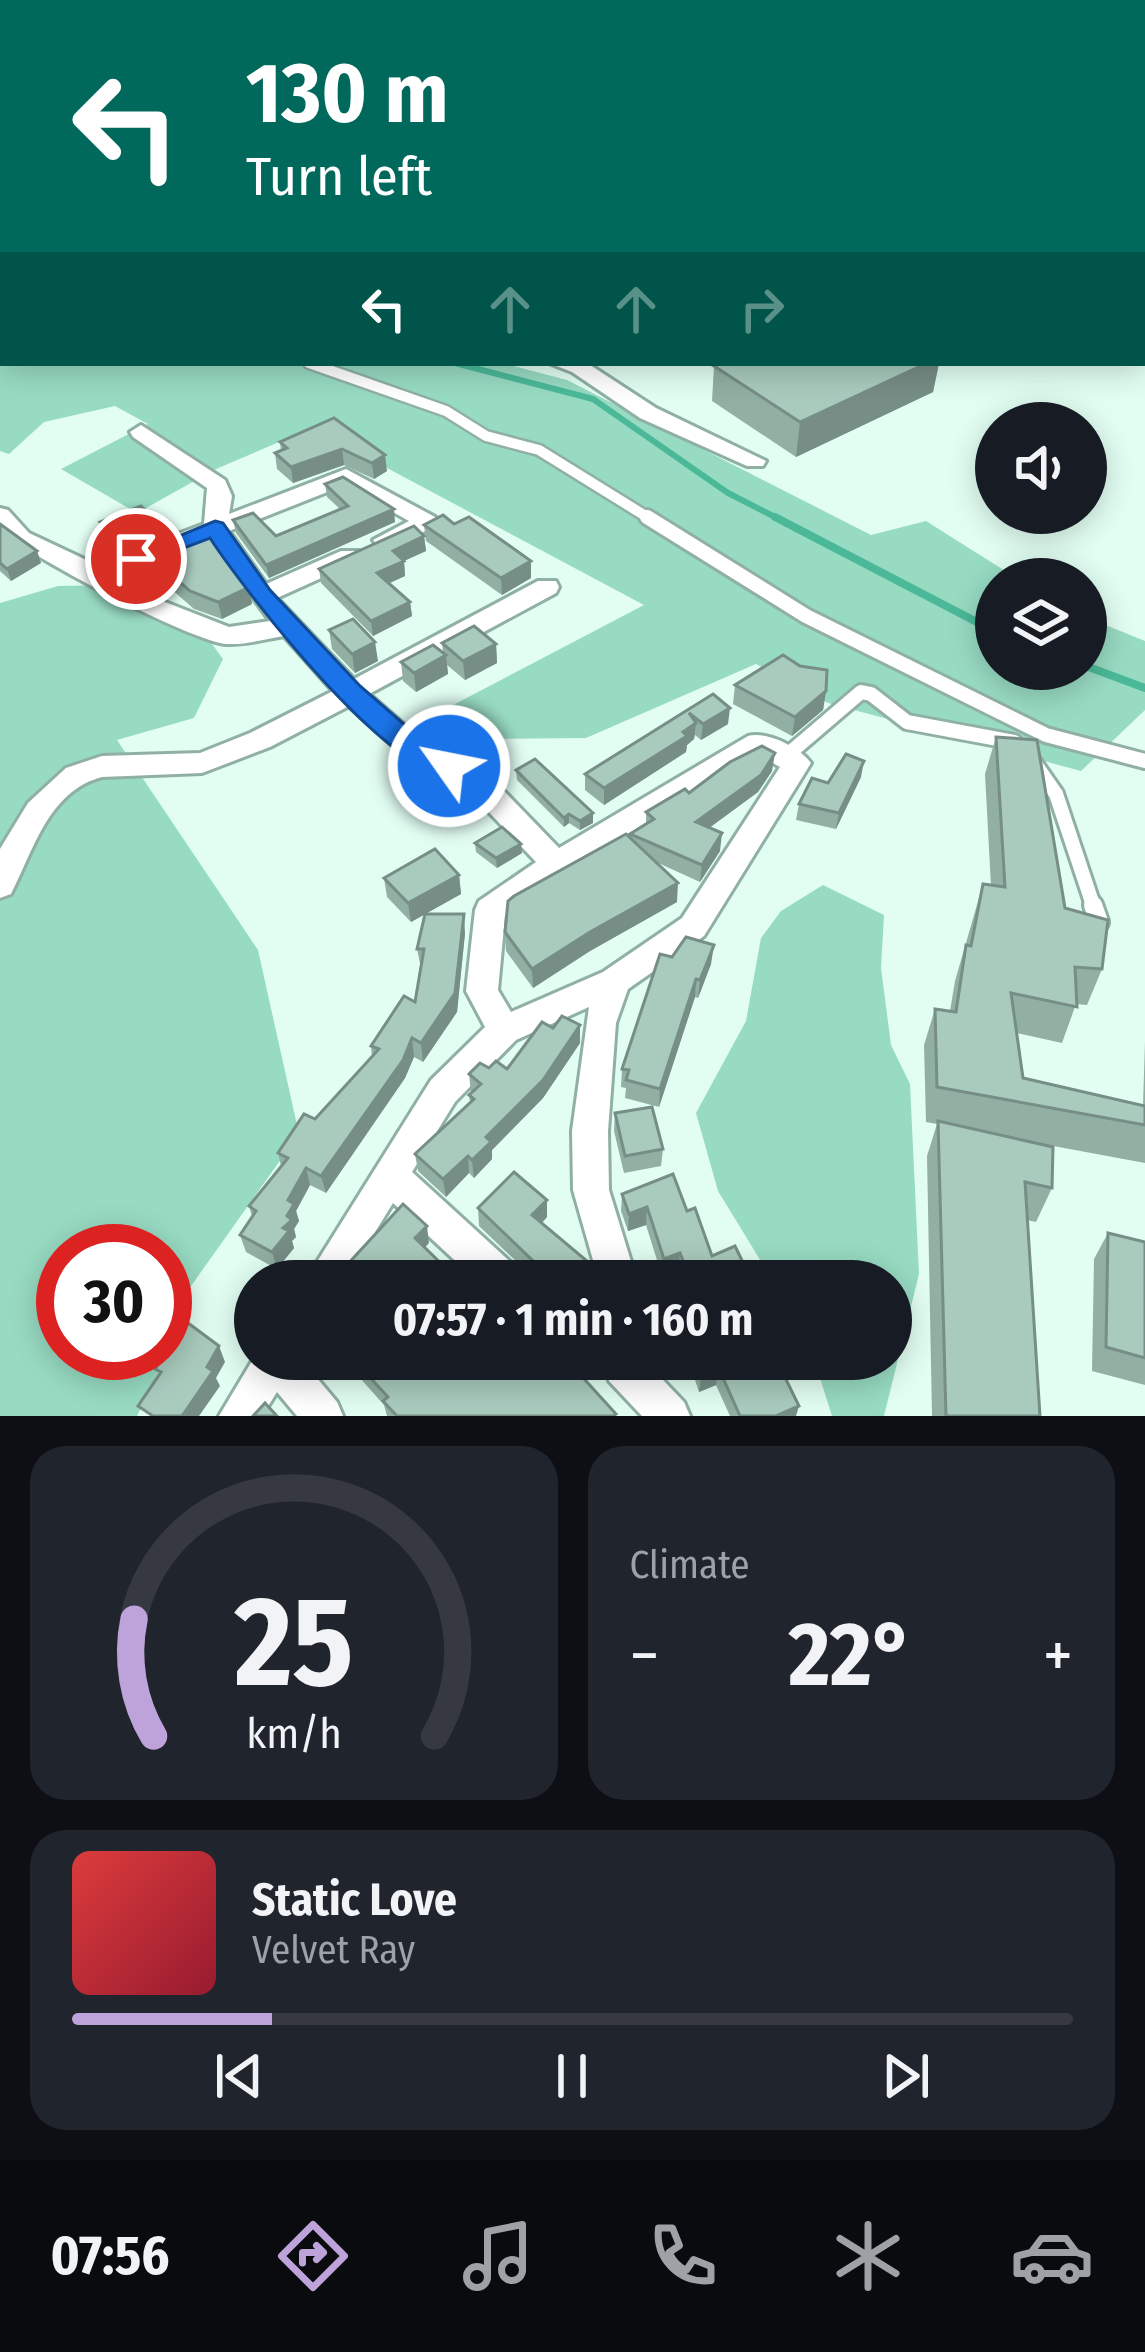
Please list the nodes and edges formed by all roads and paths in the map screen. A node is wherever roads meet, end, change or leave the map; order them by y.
1 (318, 366) edge
2 (574, 366) edge
3 (141, 431) dead end
4 (755, 461) dead end
5 (0, 515) edge
6 (215, 528) junction
7 (96, 574) junction
8 (547, 587) dead end
9 (261, 596) junction
10 (290, 627) junction
11 (350, 692) junction
12 (785, 757) junction
13 (1145, 761) edge
14 (556, 864) junction
15 (0, 886) edge
16 (1099, 922) edge
17 (614, 981) junction
18 (504, 1030) junction
19 (389, 1175) junction
20 (337, 1260) edge
21 (481, 1260) edge
22 (612, 1260) edge
23 (262, 1380) edge
24 (293, 1380) edge
25 (635, 1380) edge
26 (238, 1416) edge
27 (323, 1416) edge
28 (670, 1416) edge

1 - 13 lane
2 - 4 street
3 - 6 street
5 - 7 street
6 - 7 street
6 - 9 street
6 - 9 street
7 - 10 street
8 - 11 street
9 - 10 street
10 - 11 street
11 - 14 street
11 - 15 street
12 - 14 street
12 - 16 lane
12 - 17 street
14 - 18 street
17 - 18 street
17 - 22 street
18 - 19 street
19 - 20 street
19 - 21 street
23 - 26 street
24 - 27 street
25 - 28 street

